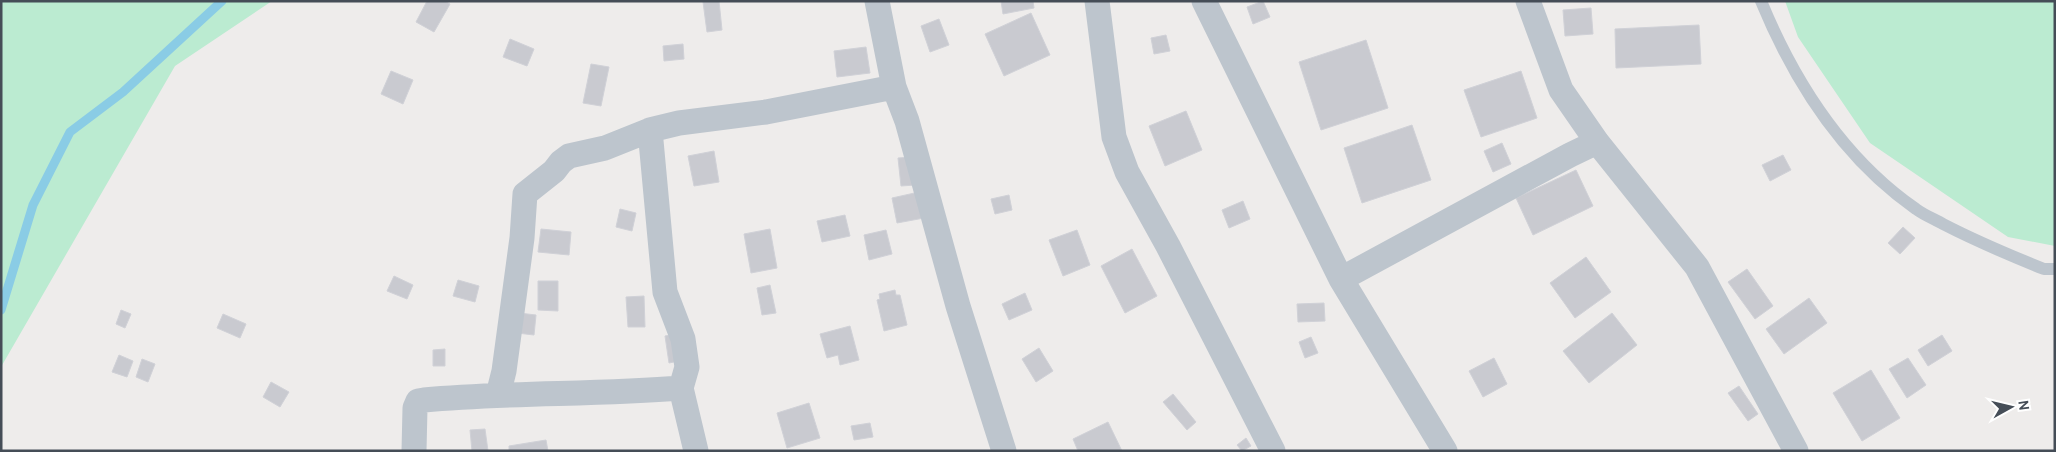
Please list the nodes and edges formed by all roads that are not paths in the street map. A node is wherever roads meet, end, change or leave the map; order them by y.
1 (877, 1) edge
2 (1097, 1) edge
3 (1204, 1) edge
4 (1528, 1) edge
5 (1760, 1) edge
6 (894, 87) junction
7 (650, 130) junction
8 (1597, 142) junction
9 (2055, 269) edge
10 (1341, 279) junction
11 (681, 388) junction
12 (498, 395) junction
13 (414, 451) edge
14 (696, 451) edge
15 (1004, 451) edge
16 (1273, 451) edge
17 (1445, 451) edge
18 (1796, 451) edge

1 - 6 street
2 - 16 street
3 - 10 street
4 - 8 street
5 - 9 lane
6 - 7 street
6 - 15 street
7 - 11 street
7 - 12 street
8 - 10 street
8 - 18 street
10 - 17 street
11 - 12 street
11 - 14 street
12 - 13 street

